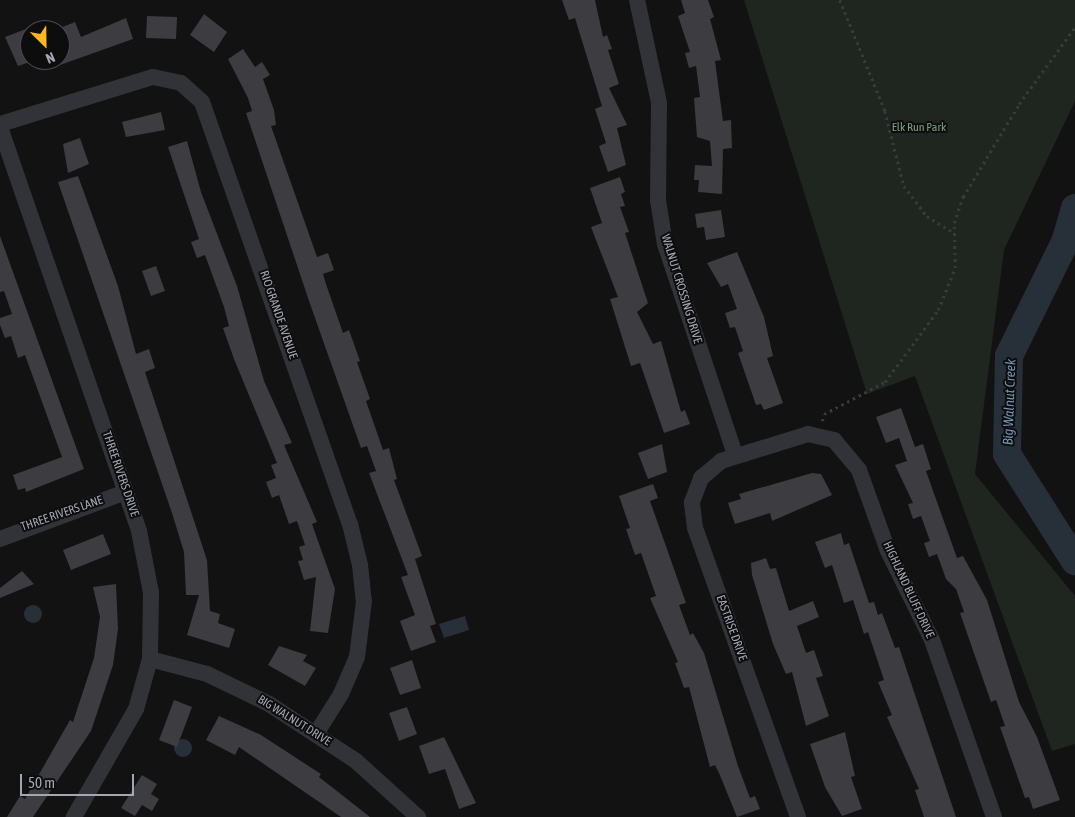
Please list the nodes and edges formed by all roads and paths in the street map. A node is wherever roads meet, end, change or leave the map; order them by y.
1 (637, 0) edge
2 (840, 0) edge
3 (1075, 27) edge
4 (0, 125) edge
5 (954, 233) junction
6 (820, 435) junction
7 (736, 454) junction
8 (126, 492) junction
9 (0, 539) edge
10 (150, 659) junction
11 (316, 734) junction
12 (74, 817) edge
13 (418, 817) edge
14 (798, 817) edge
15 (994, 817) edge

1 - 7 street, WALNUT CROSSING DRIVE
2 - 5 path
3 - 5 path
4 - 8 street, THREE RIVERS DRIVE
4 - 11 street, RIO GRANDE AVENUE
5 - 6 path
6 - 7 street, HIGHLAND BLUFF DRIVE
6 - 15 street, HIGHLAND BLUFF DRIVE
7 - 14 street, EASTRISE DRIVE
8 - 9 street, THREE RIVERS LANE
8 - 10 street, THREE RIVERS DRIVE
10 - 11 street, BIG WALNUT DRIVE
10 - 12 street, THREE RIVERS DRIVE
11 - 13 street, BIG WALNUT DRIVE

